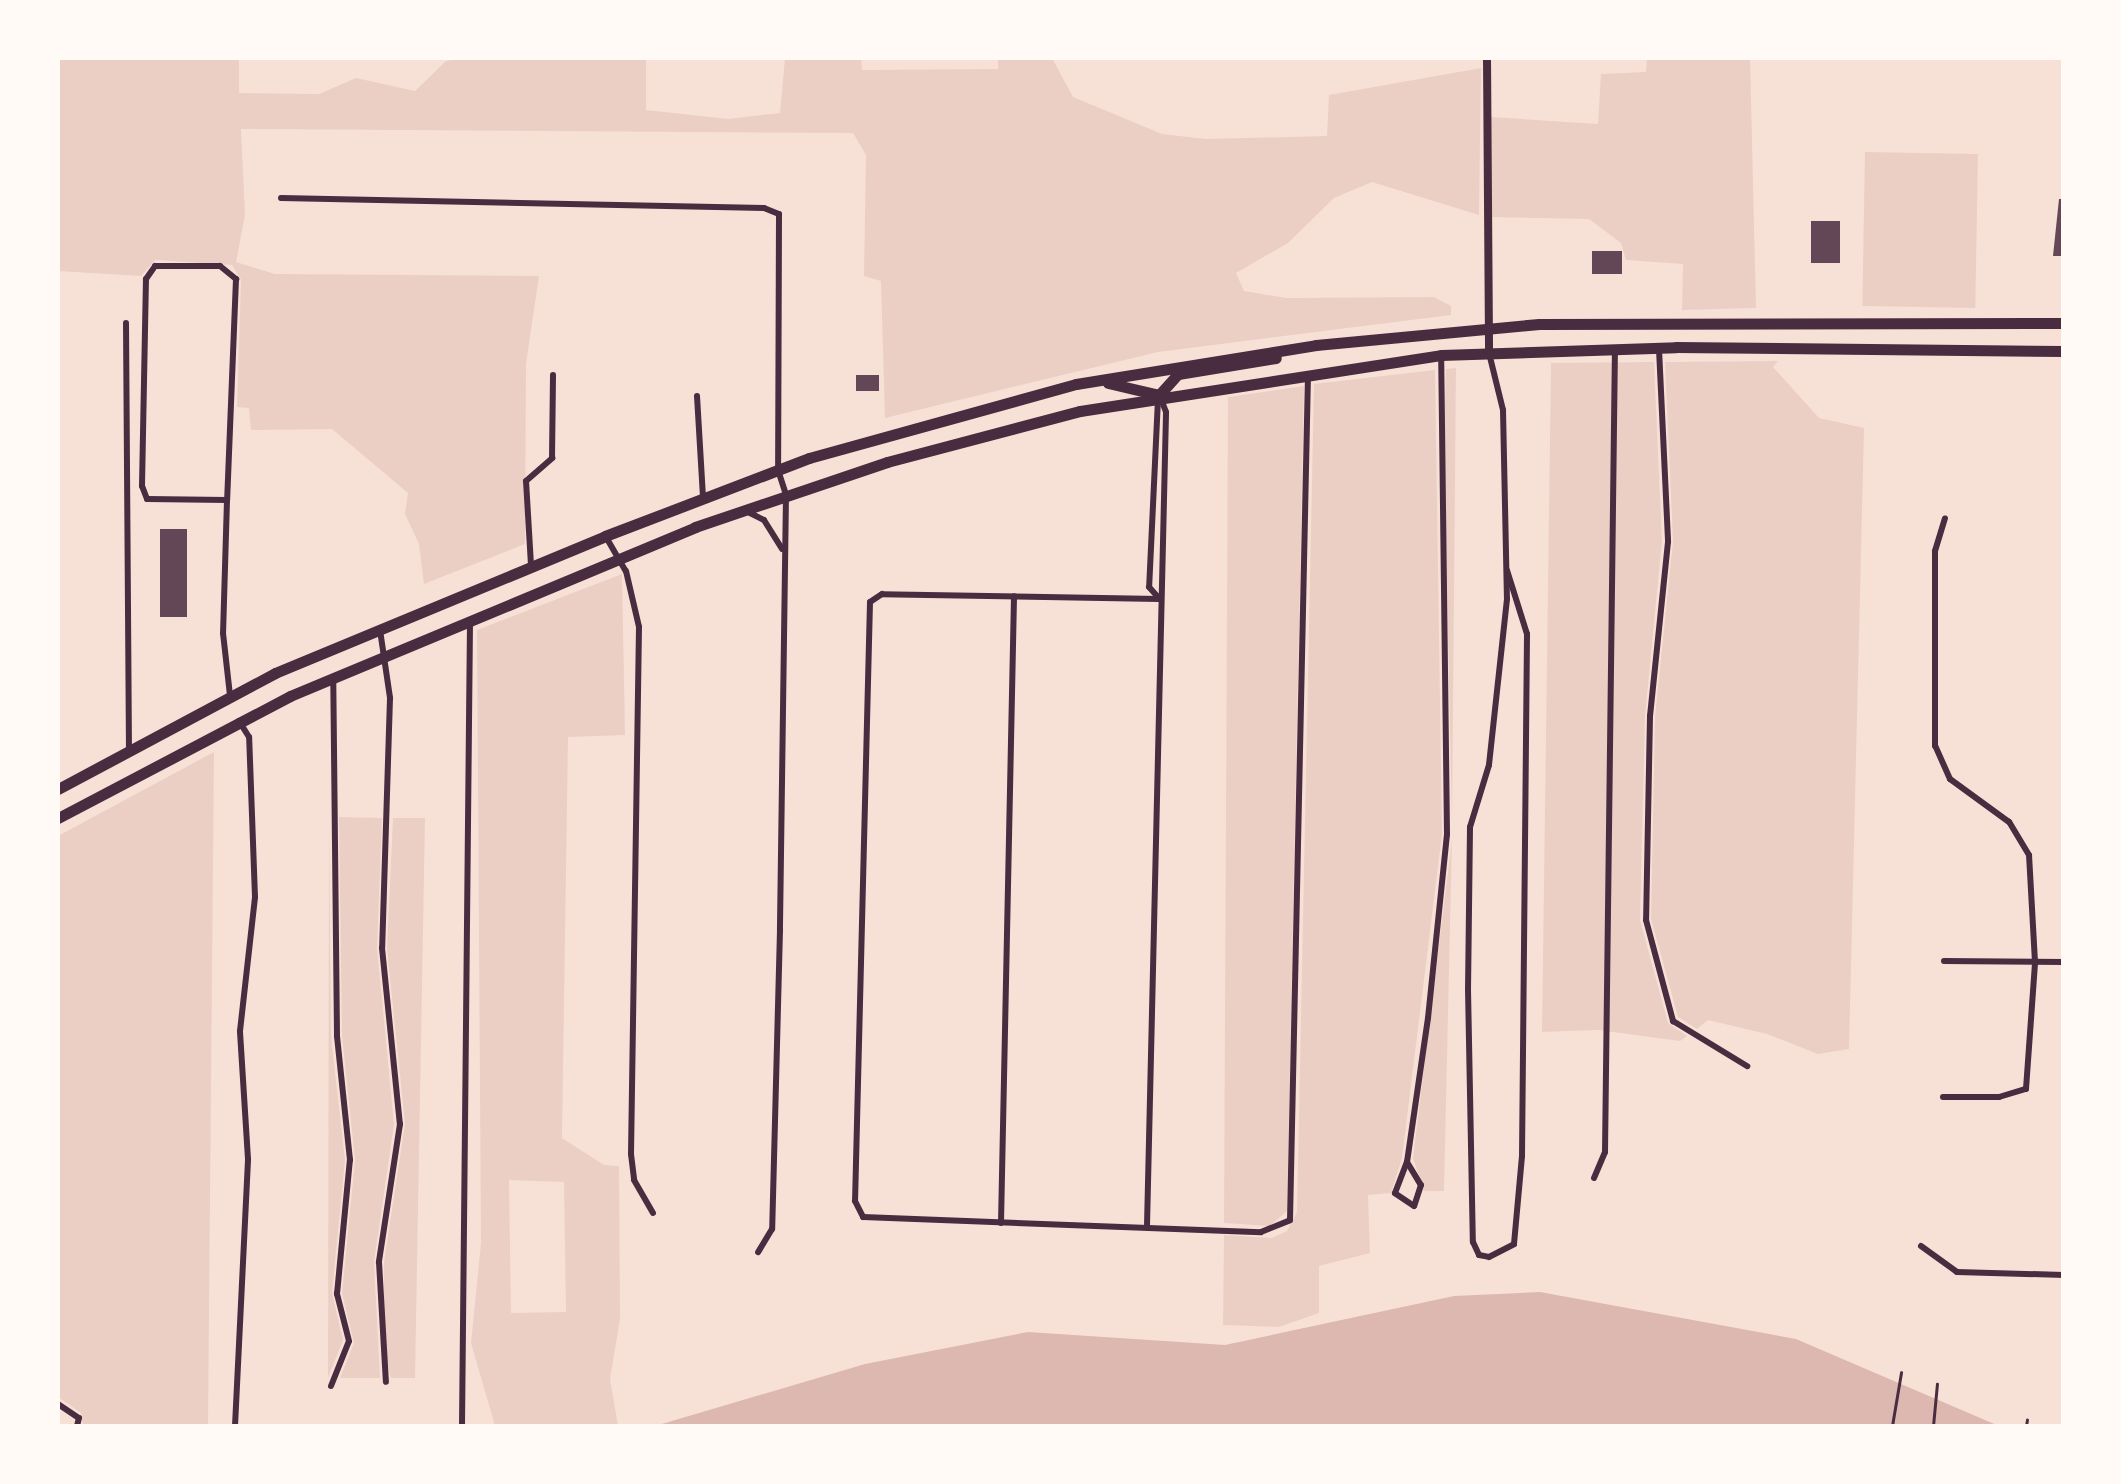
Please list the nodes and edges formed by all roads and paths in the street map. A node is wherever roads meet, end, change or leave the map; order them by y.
1 (1487, 58) edge
2 (282, 198) dead end
3 (126, 323) dead end
4 (2064, 323) edge
5 (1485, 328) junction
6 (1393, 336) junction
7 (1615, 348) junction
8 (1659, 348) junction
9 (2064, 351) edge
10 (1489, 353) junction
11 (1441, 356) junction
12 (1308, 372) junction
13 (553, 374) dead end
14 (1076, 384) junction
15 (1159, 395) junction
16 (697, 396) dead end
17 (778, 470) junction
18 (786, 495) junction
19 (703, 498) junction
20 (227, 500) junction
21 (744, 510) junction
22 (1945, 520) dead end
23 (606, 536) junction
24 (784, 555) junction
25 (617, 558) junction
26 (532, 566) junction
27 (1507, 570) junction
28 (1014, 596) junction
29 (1160, 599) junction
30 (470, 620) junction
31 (380, 629) junction
32 (385, 656) junction
33 (332, 678) junction
34 (230, 696) junction
35 (239, 720) junction
36 (129, 748) junction
37 (58, 789) edge
38 (58, 818) edge
39 (1944, 961) dead end
40 (2035, 962) junction
41 (2064, 962) edge
42 (1748, 1066) dead end
43 (1944, 1096) dead end
44 (1407, 1162) junction
45 (1594, 1178) dead end
46 (654, 1212) dead end
47 (1001, 1224) junction
48 (1147, 1226) junction
49 (1921, 1246) dead end
50 (758, 1252) dead end
51 (2064, 1275) edge
52 (1902, 1372) dead end
53 (386, 1382) dead end
54 (1937, 1384) dead end
55 (330, 1386) dead end
56 (58, 1404) edge
57 (2027, 1420) dead end
58 (77, 1426) edge
59 (235, 1426) edge
60 (462, 1426) edge
61 (1892, 1426) edge
62 (1933, 1426) edge
63 (2026, 1426) edge

1 - 5 street
2 - 17 street
3 - 36 street
4 - 5 highway
5 - 6 highway
5 - 10 street
6 - 14 highway
6 - 15 highway
7 - 8 highway
7 - 10 highway
7 - 45 street
8 - 9 highway
8 - 42 street
10 - 11 highway
10 - 27 street
11 - 12 highway
11 - 44 street
12 - 15 highway
12 - 48 street
13 - 26 street
14 - 15 highway
14 - 17 highway
15 - 18 highway
15 - 29 street
15 - 29 street
16 - 19 street
17 - 18 street
17 - 19 highway
18 - 21 highway
18 - 24 street
19 - 23 highway
20 - 20 street
20 - 34 street
21 - 24 street
21 - 25 highway
22 - 40 street
23 - 25 street
23 - 26 highway
24 - 50 street
25 - 30 highway
25 - 46 street
26 - 31 highway
27 - 27 street
28 - 29 street
28 - 47 street
28 - 47 street
29 - 48 street
30 - 32 highway
30 - 60 street
31 - 32 street
31 - 34 highway
32 - 33 highway
32 - 53 street
33 - 35 highway
33 - 55 street
34 - 36 highway
35 - 38 highway
35 - 59 street
36 - 37 highway
39 - 40 street
40 - 41 street
40 - 43 street
44 - 44 street
47 - 48 street
49 - 51 street
52 - 61 path
54 - 62 path
56 - 58 street
57 - 63 path

